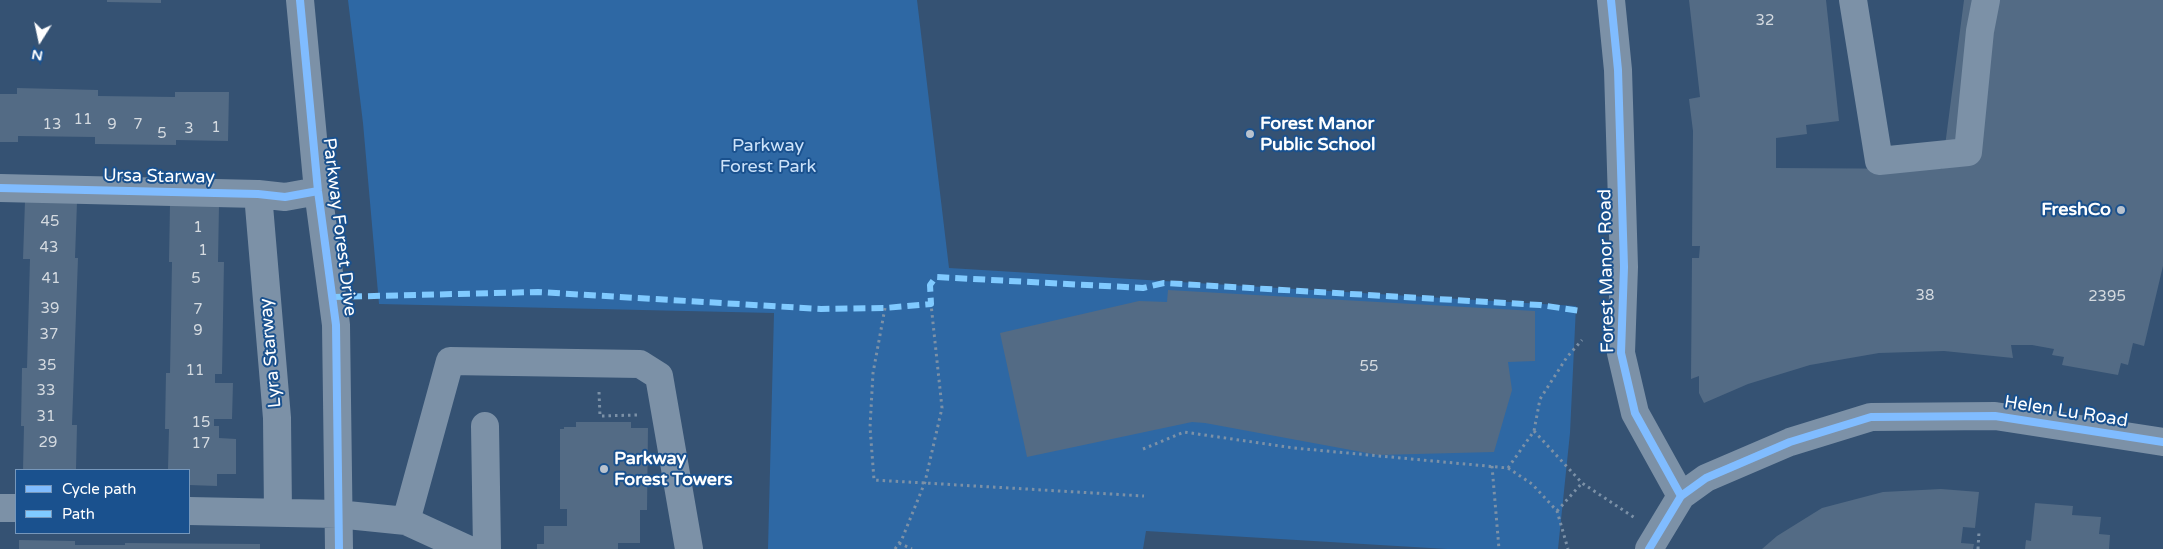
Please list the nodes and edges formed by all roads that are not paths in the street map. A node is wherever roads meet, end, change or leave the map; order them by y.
1 (300, 0) edge
2 (1611, 0) edge
3 (1853, 0) edge
4 (1986, 0) edge
5 (0, 188) edge
6 (318, 191) junction
7 (258, 194) junction
8 (485, 426) dead end
9 (2163, 442) edge
10 (1681, 496) junction
11 (0, 508) edge
12 (15, 508) edge
13 (190, 511) edge
14 (278, 513) junction
15 (338, 514) junction
16 (406, 521) junction
17 (339, 549) edge
18 (467, 549) edge
19 (487, 549) edge
20 (689, 549) edge
21 (1649, 549) edge

1 - 6 street, Parkway Forest Drive
2 - 10 street, Forest Manor Road
3 - 4 street
5 - 7 street, Ursa Starway
6 - 7 street, Ursa Starway
6 - 15 street, Parkway Forest Drive
7 - 14 street, Lyra Starway
8 - 19 street
9 - 10 street, Helen Lu Road
10 - 21 street
11 - 12 street
13 - 14 street
14 - 15 street
15 - 16 street
15 - 17 street, Parkway Forest Drive
16 - 18 street
16 - 20 street

